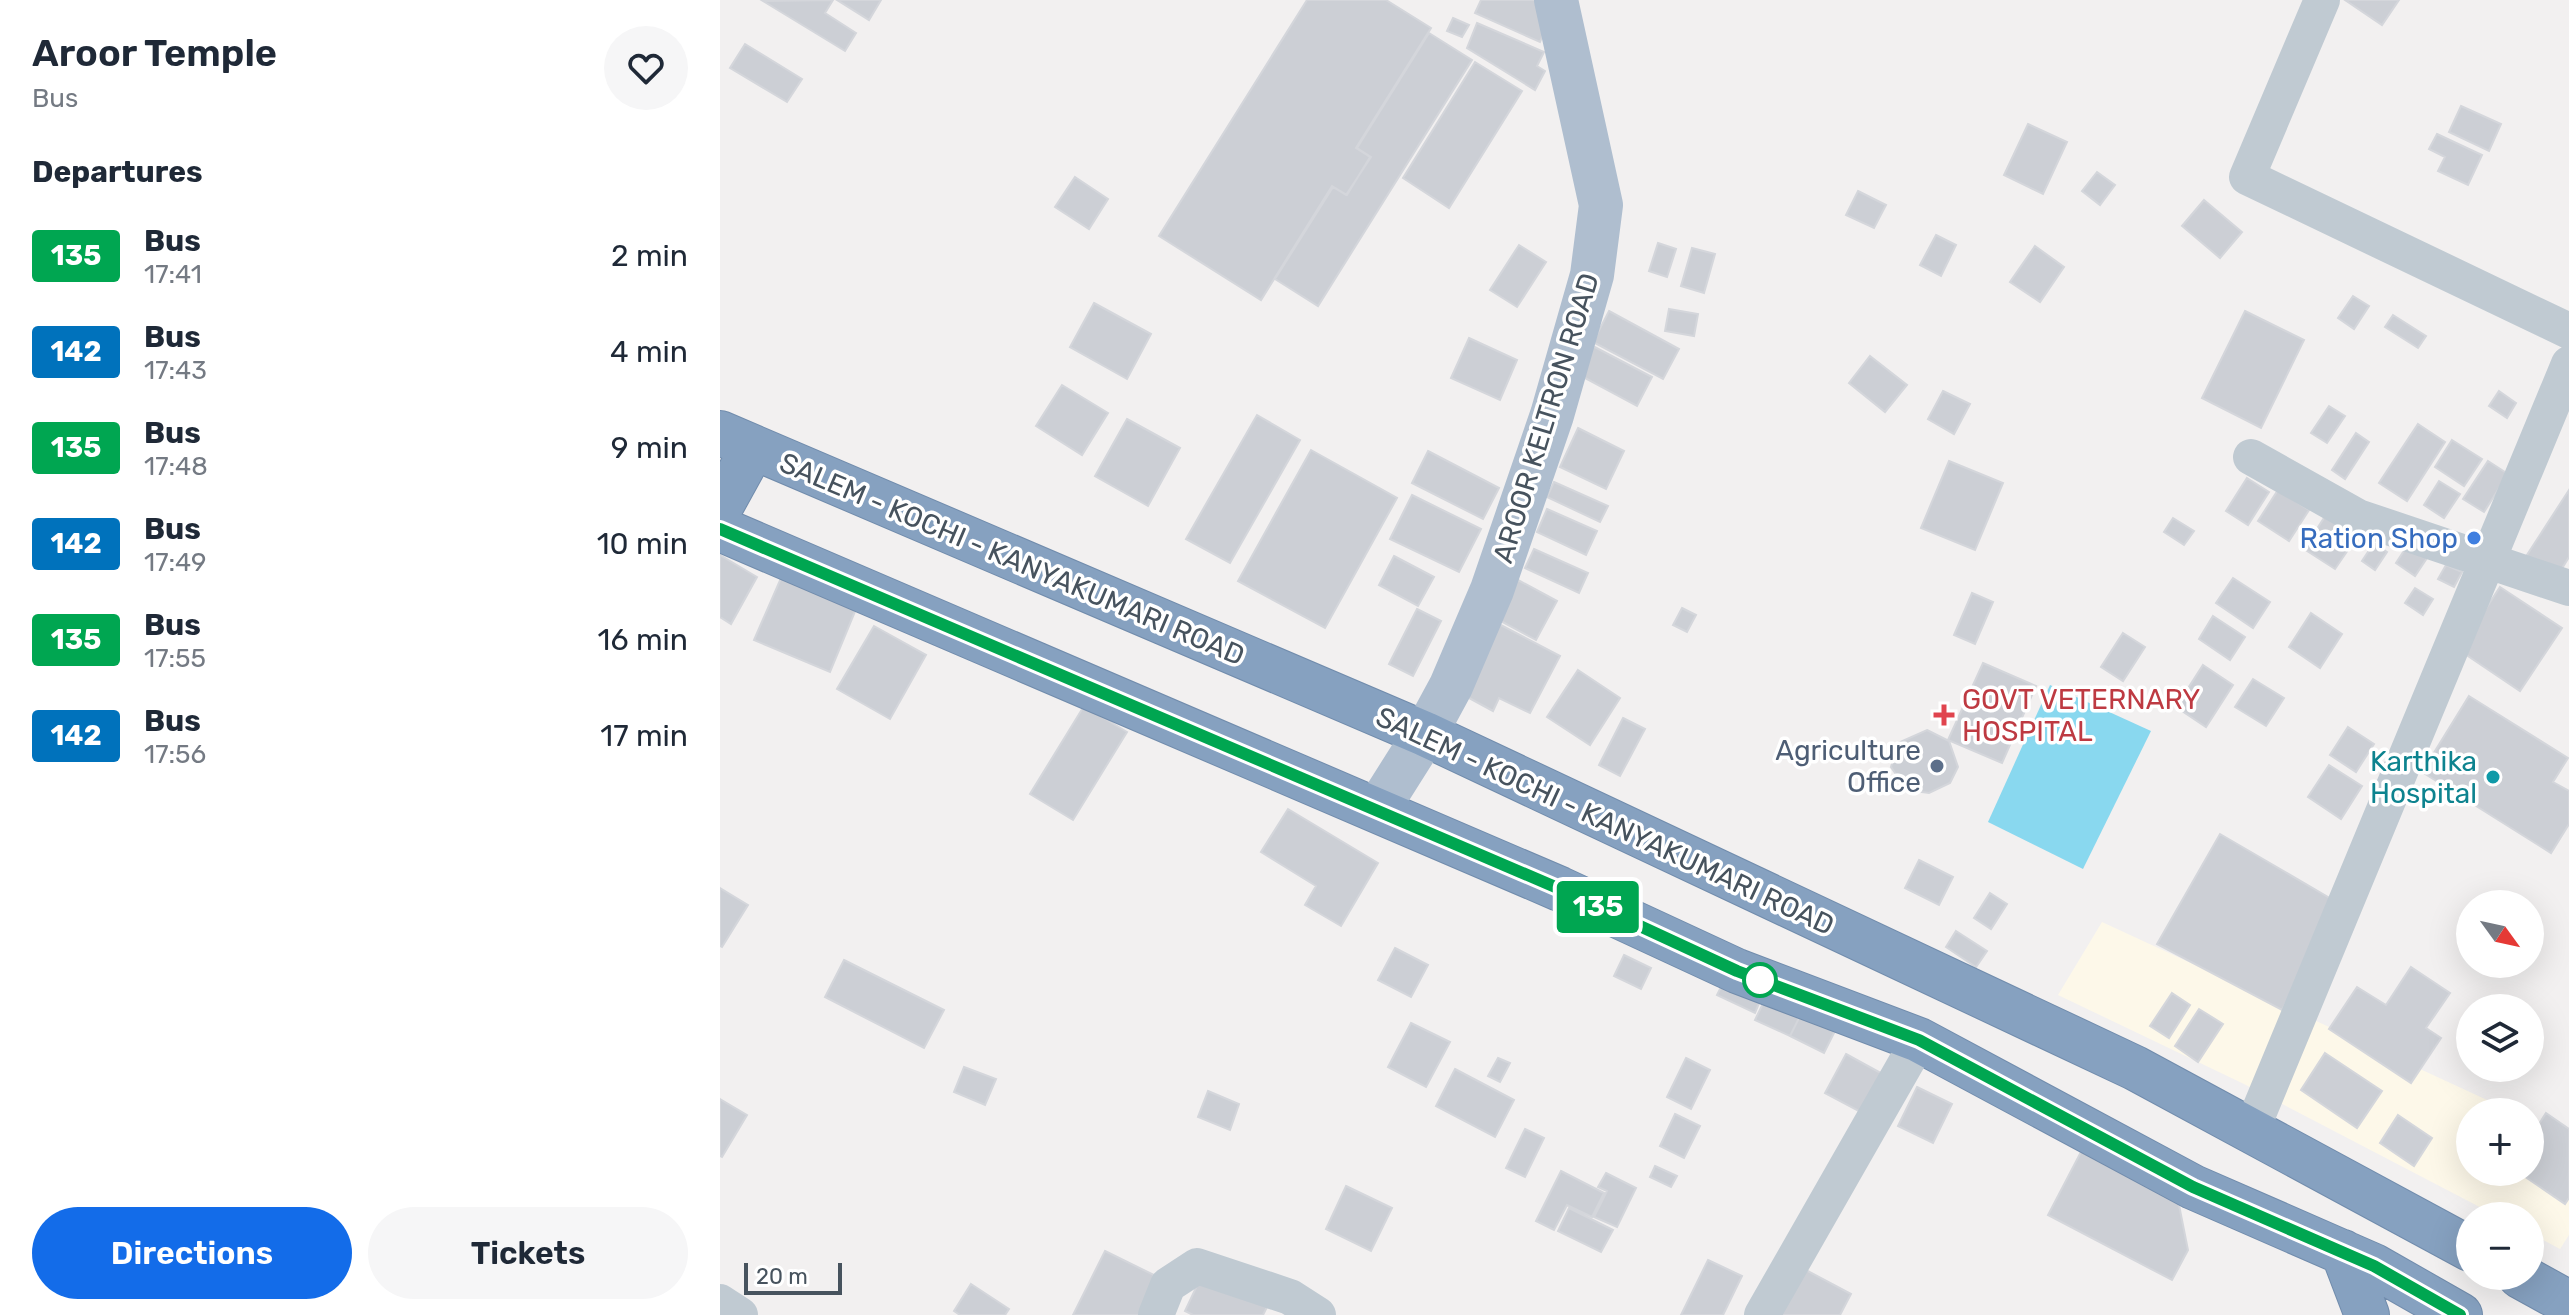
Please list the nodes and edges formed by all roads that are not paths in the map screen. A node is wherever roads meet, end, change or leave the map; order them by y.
1 (1556, 0) edge
2 (2322, 0) edge
3 (2569, 331) edge
4 (2569, 364) edge
5 (737, 441) edge
6 (2251, 457) dead end
7 (720, 508) edge
8 (720, 529) edge
9 (2488, 561) junction
10 (2569, 588) edge
11 (1425, 734) junction
12 (1377, 810) junction
13 (1919, 1040) junction
14 (2251, 1131) junction
15 (2456, 1241) edge
16 (2343, 1252) junction
17 (2544, 1289) edge
18 (720, 1302) edge
19 (2410, 1302) edge
20 (2569, 1303) edge
21 (740, 1315) edge
22 (1156, 1315) edge
23 (1318, 1315) edge
24 (1762, 1315) edge
25 (2367, 1315) edge
26 (2460, 1315) edge

1 - 11 main road, AROOR KELTRON ROAD
2 - 3 street
4 - 9 street
5 - 7 highway
5 - 11 highway, SALEM - KOCHI - KANYAKUMARI ROAD
6 - 9 street
8 - 12 highway
9 - 10 street
9 - 14 street
11 - 12 main road, AROOR KELTRON ROAD
11 - 14 highway, SALEM - KOCHI - KANYAKUMARI ROAD
12 - 13 highway
13 - 16 highway
13 - 24 street
14 - 15 highway, SALEM - KOCHI - KANYAKUMARI ROAD
16 - 19 highway
16 - 25 highway
17 - 20 highway
18 - 21 street
19 - 26 highway
22 - 23 street

